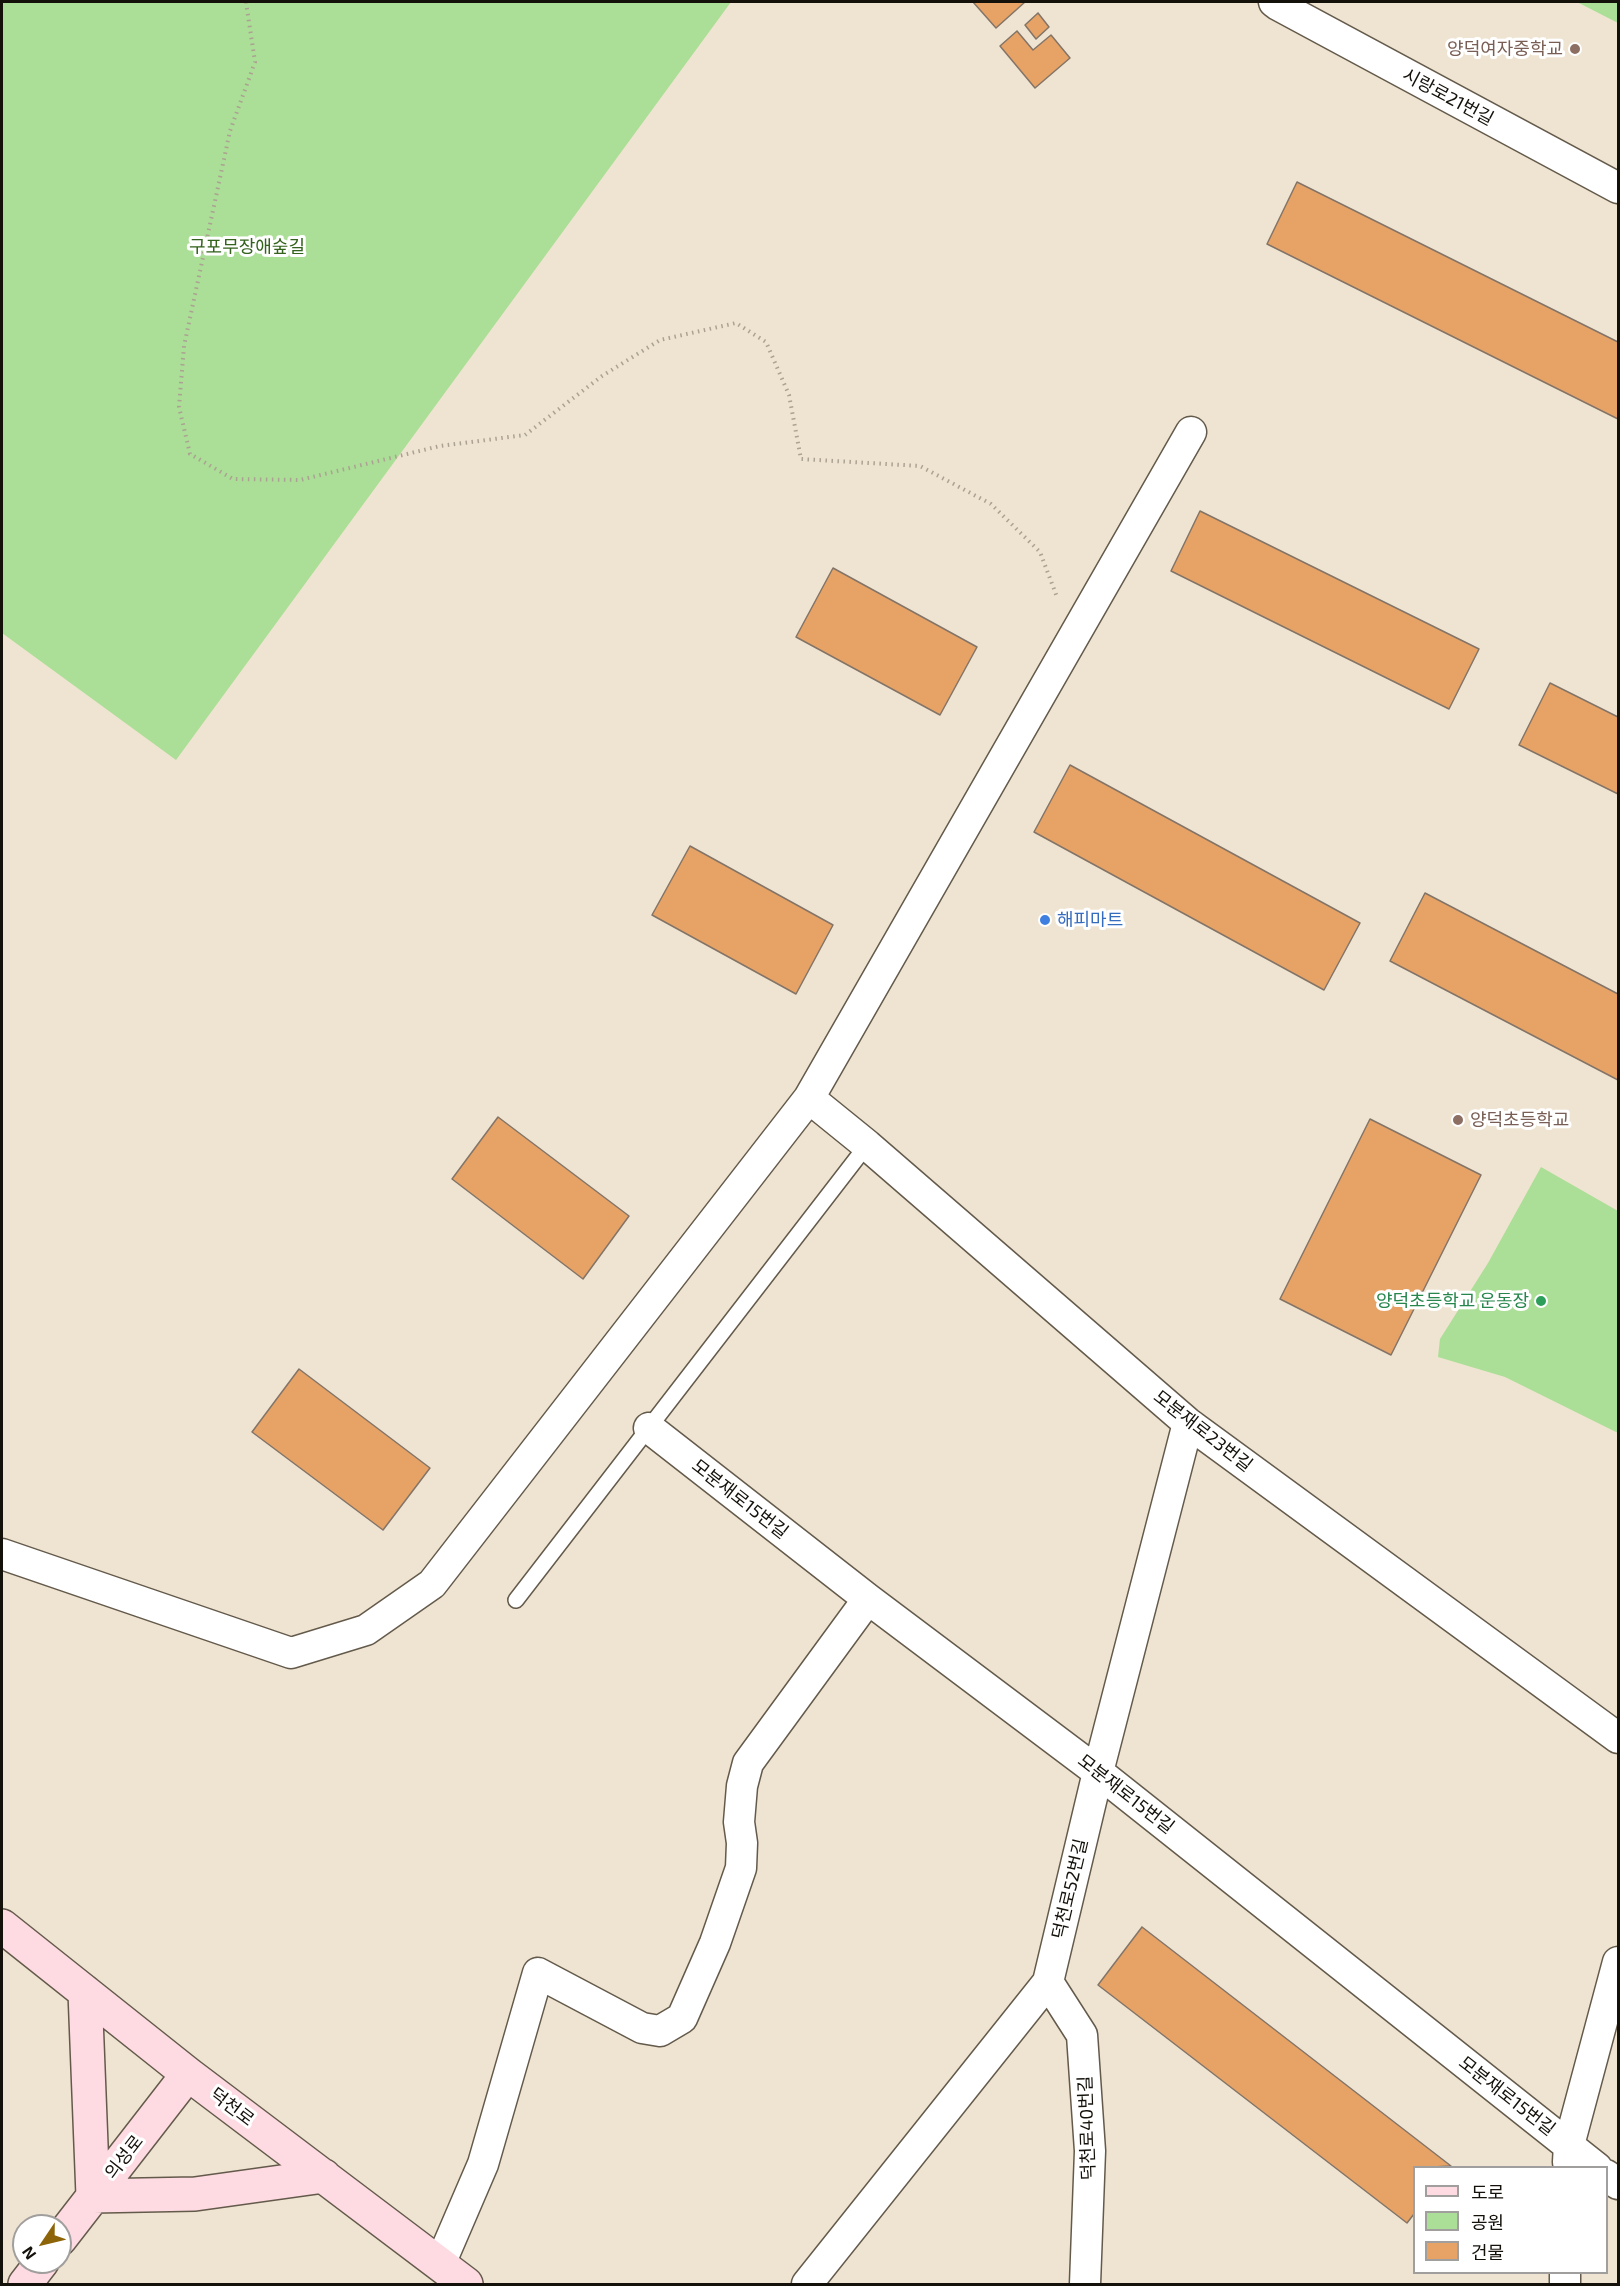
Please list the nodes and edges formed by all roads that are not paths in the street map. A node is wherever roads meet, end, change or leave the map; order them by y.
1 (1276, 3) edge
2 (1618, 188) edge
3 (1191, 432) dead end
4 (809, 1098) junction
5 (867, 1144) junction
6 (1188, 1423) junction
7 (649, 1428) junction
8 (2, 1554) edge
9 (868, 1599) junction
10 (516, 1600) dead end
11 (1618, 1738) edge
12 (1098, 1772) junction
13 (2, 1926) edge
14 (1618, 1962) edge
15 (1048, 1982) junction
16 (85, 1992) junction
17 (188, 2074) junction
18 (1569, 2156) edge
19 (1593, 2166) edge
20 (324, 2176) junction
21 (93, 2196) junction
22 (72, 2223) edge
23 (440, 2264) junction
24 (466, 2284) edge
25 (807, 2284) edge
26 (1085, 2284) edge

1 - 2 street, 시랑로21번길
3 - 4 street
4 - 5 street, 모분재로23번길
4 - 8 street
5 - 6 street, 모분재로23번길
5 - 7 lane
6 - 11 street, 모분재로23번길
6 - 12 street, 덕천로52번길
7 - 9 street, 모분재로15번길
7 - 10 lane
9 - 12 street, 모분재로15번길
9 - 23 street
12 - 15 street, 덕천로52번길
12 - 18 street, 모분재로15번길
13 - 16 main road, 덕천로
14 - 18 street
15 - 25 street, 덕천로52번길
15 - 26 street, 덕천로40번길
16 - 17 main road, 덕천로
16 - 21 main road
17 - 20 main road, 덕천로
17 - 21 main road, 의성로
18 - 19 street, 모분재로15번길
20 - 21 main road
20 - 23 main road, 덕천로
21 - 22 main road, 의성로
23 - 24 main road, 덕천로

